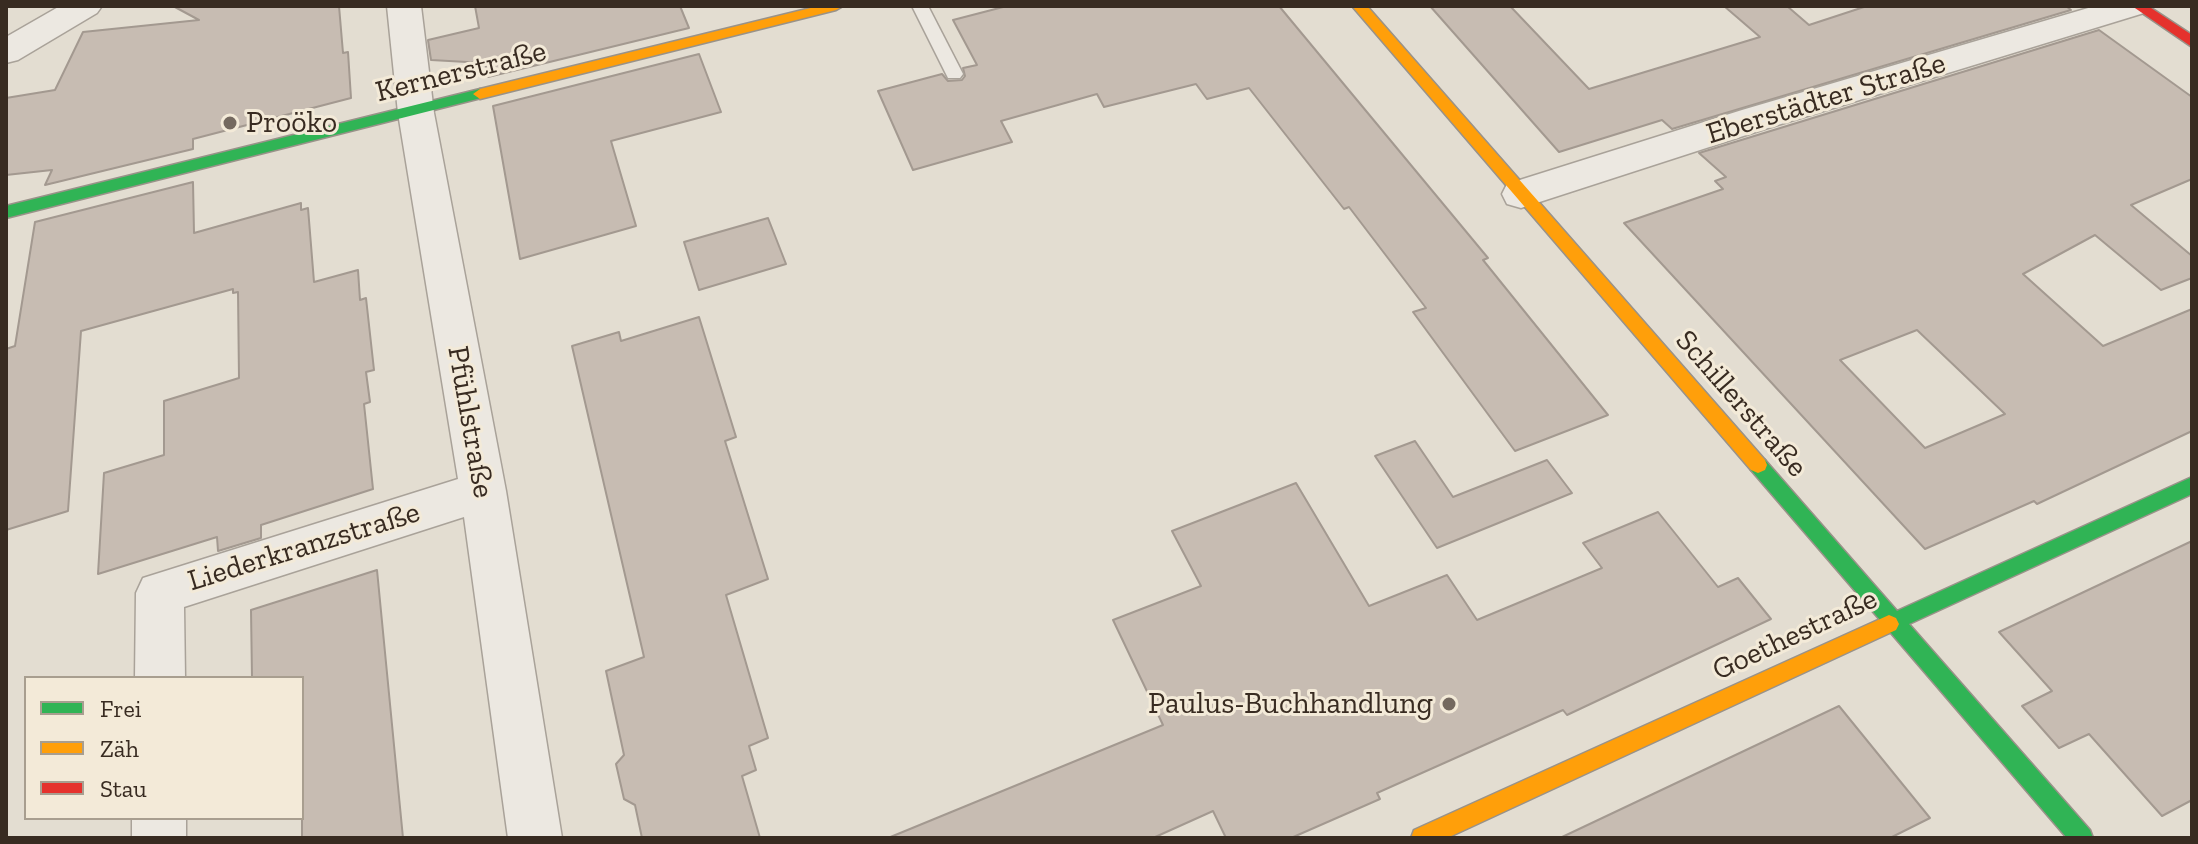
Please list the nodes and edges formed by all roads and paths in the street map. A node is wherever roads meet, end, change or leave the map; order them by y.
1 (85, 6) edge
2 (404, 6) edge
3 (836, 6) edge
4 (920, 6) edge
5 (1359, 6) edge
6 (2132, 6) edge
7 (2139, 6) edge
8 (2192, 42) edge
9 (6, 52) edge
10 (954, 74) dead end
11 (416, 113) junction
12 (1521, 194) junction
13 (6, 212) edge
14 (2192, 485) edge
15 (483, 491) junction
16 (1892, 621) junction
17 (160, 676) edge
18 (535, 838) edge
19 (1422, 838) edge
20 (2082, 838) edge

1 - 9 street
2 - 11 street, Pfühlstraße
3 - 11 street, Kernerstraße
4 - 10 lane
5 - 12 street, Schillerstraße
6 - 12 street, Eberstädter Straße
7 - 8 street
11 - 13 street, Kernerstraße
11 - 15 street, Pfühlstraße
12 - 16 street, Schillerstraße
14 - 16 street, Goethestraße
15 - 17 street, Liederkranzstraße
15 - 18 street, Pfühlstraße
16 - 19 street, Goethestraße
16 - 20 street, Schillerstraße

